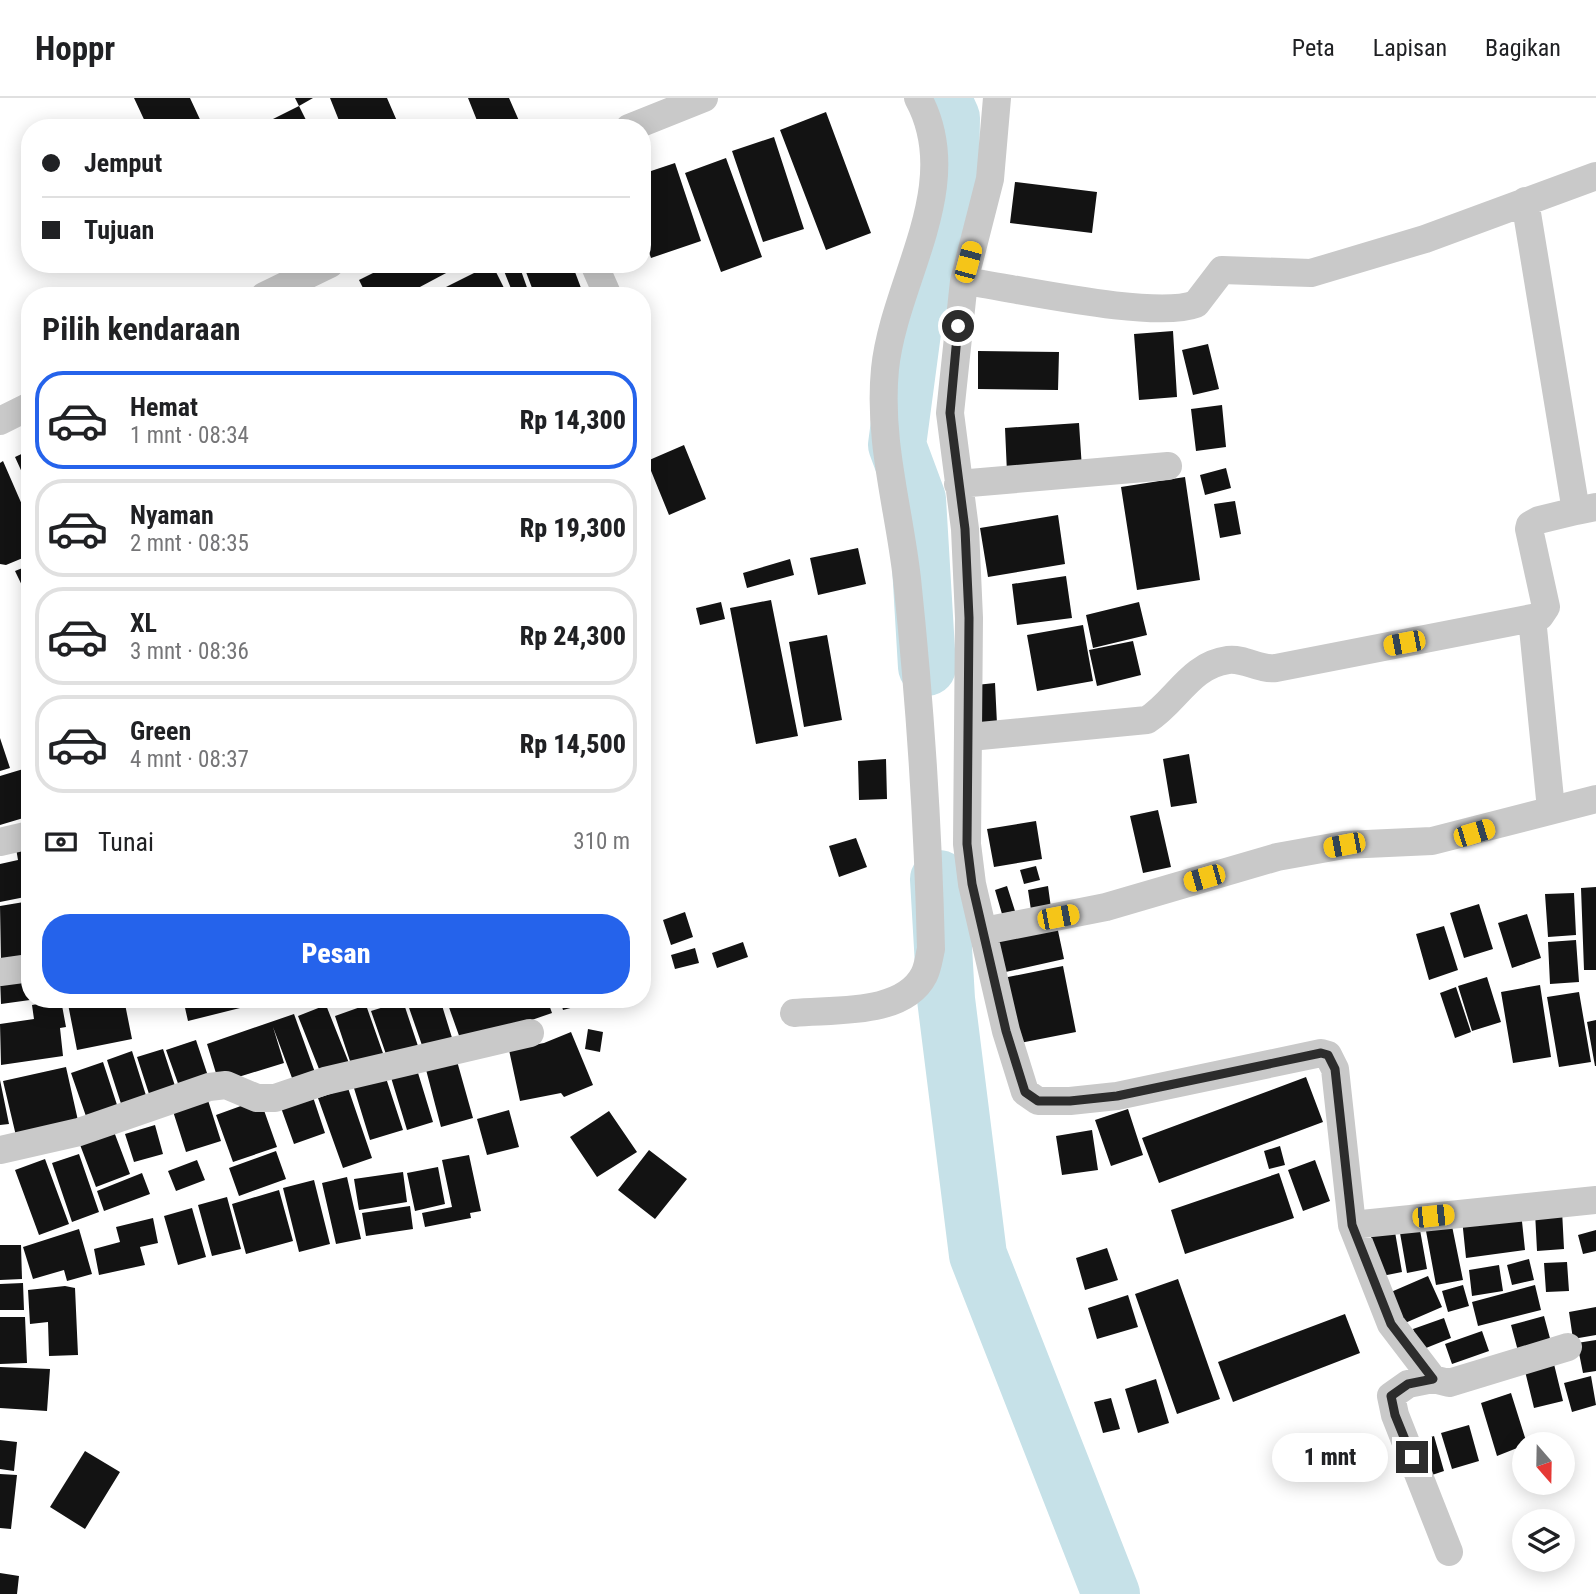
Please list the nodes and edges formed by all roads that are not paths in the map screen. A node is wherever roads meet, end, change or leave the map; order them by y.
1 (704, 98) edge
2 (918, 98) edge
3 (997, 98) edge
4 (651, 119) edge
5 (1596, 176) edge
6 (1525, 201) junction
7 (311, 273) edge
8 (964, 281) junction
9 (283, 287) edge
10 (21, 410) edge
11 (0, 421) edge
12 (1168, 466) dead end
13 (958, 484) junction
14 (1586, 509) edge
15 (1532, 618) junction
16 (970, 737) junction
17 (1596, 799) edge
18 (1551, 809) junction
19 (21, 837) edge
20 (0, 842) edge
21 (984, 931) junction
22 (21, 969) edge
23 (0, 972) edge
24 (794, 1013) dead end
25 (530, 1033) dead end
26 (0, 1150) edge
27 (1596, 1200) edge
28 (1352, 1225) junction
29 (1568, 1347) dead end
30 (1433, 1379) junction
31 (1449, 1552) dead end

1 - 4 street
2 - 24 street
3 - 8 street
5 - 6 street
6 - 8 street
6 - 14 street
7 - 9 street
8 - 13 street
10 - 11 street
12 - 13 street
13 - 16 street
14 - 15 street
15 - 16 street
15 - 18 street
16 - 21 street
17 - 18 street
18 - 21 street
19 - 20 street
21 - 28 street
22 - 23 street
25 - 26 street
27 - 28 street
28 - 30 street
29 - 30 street
30 - 31 street

